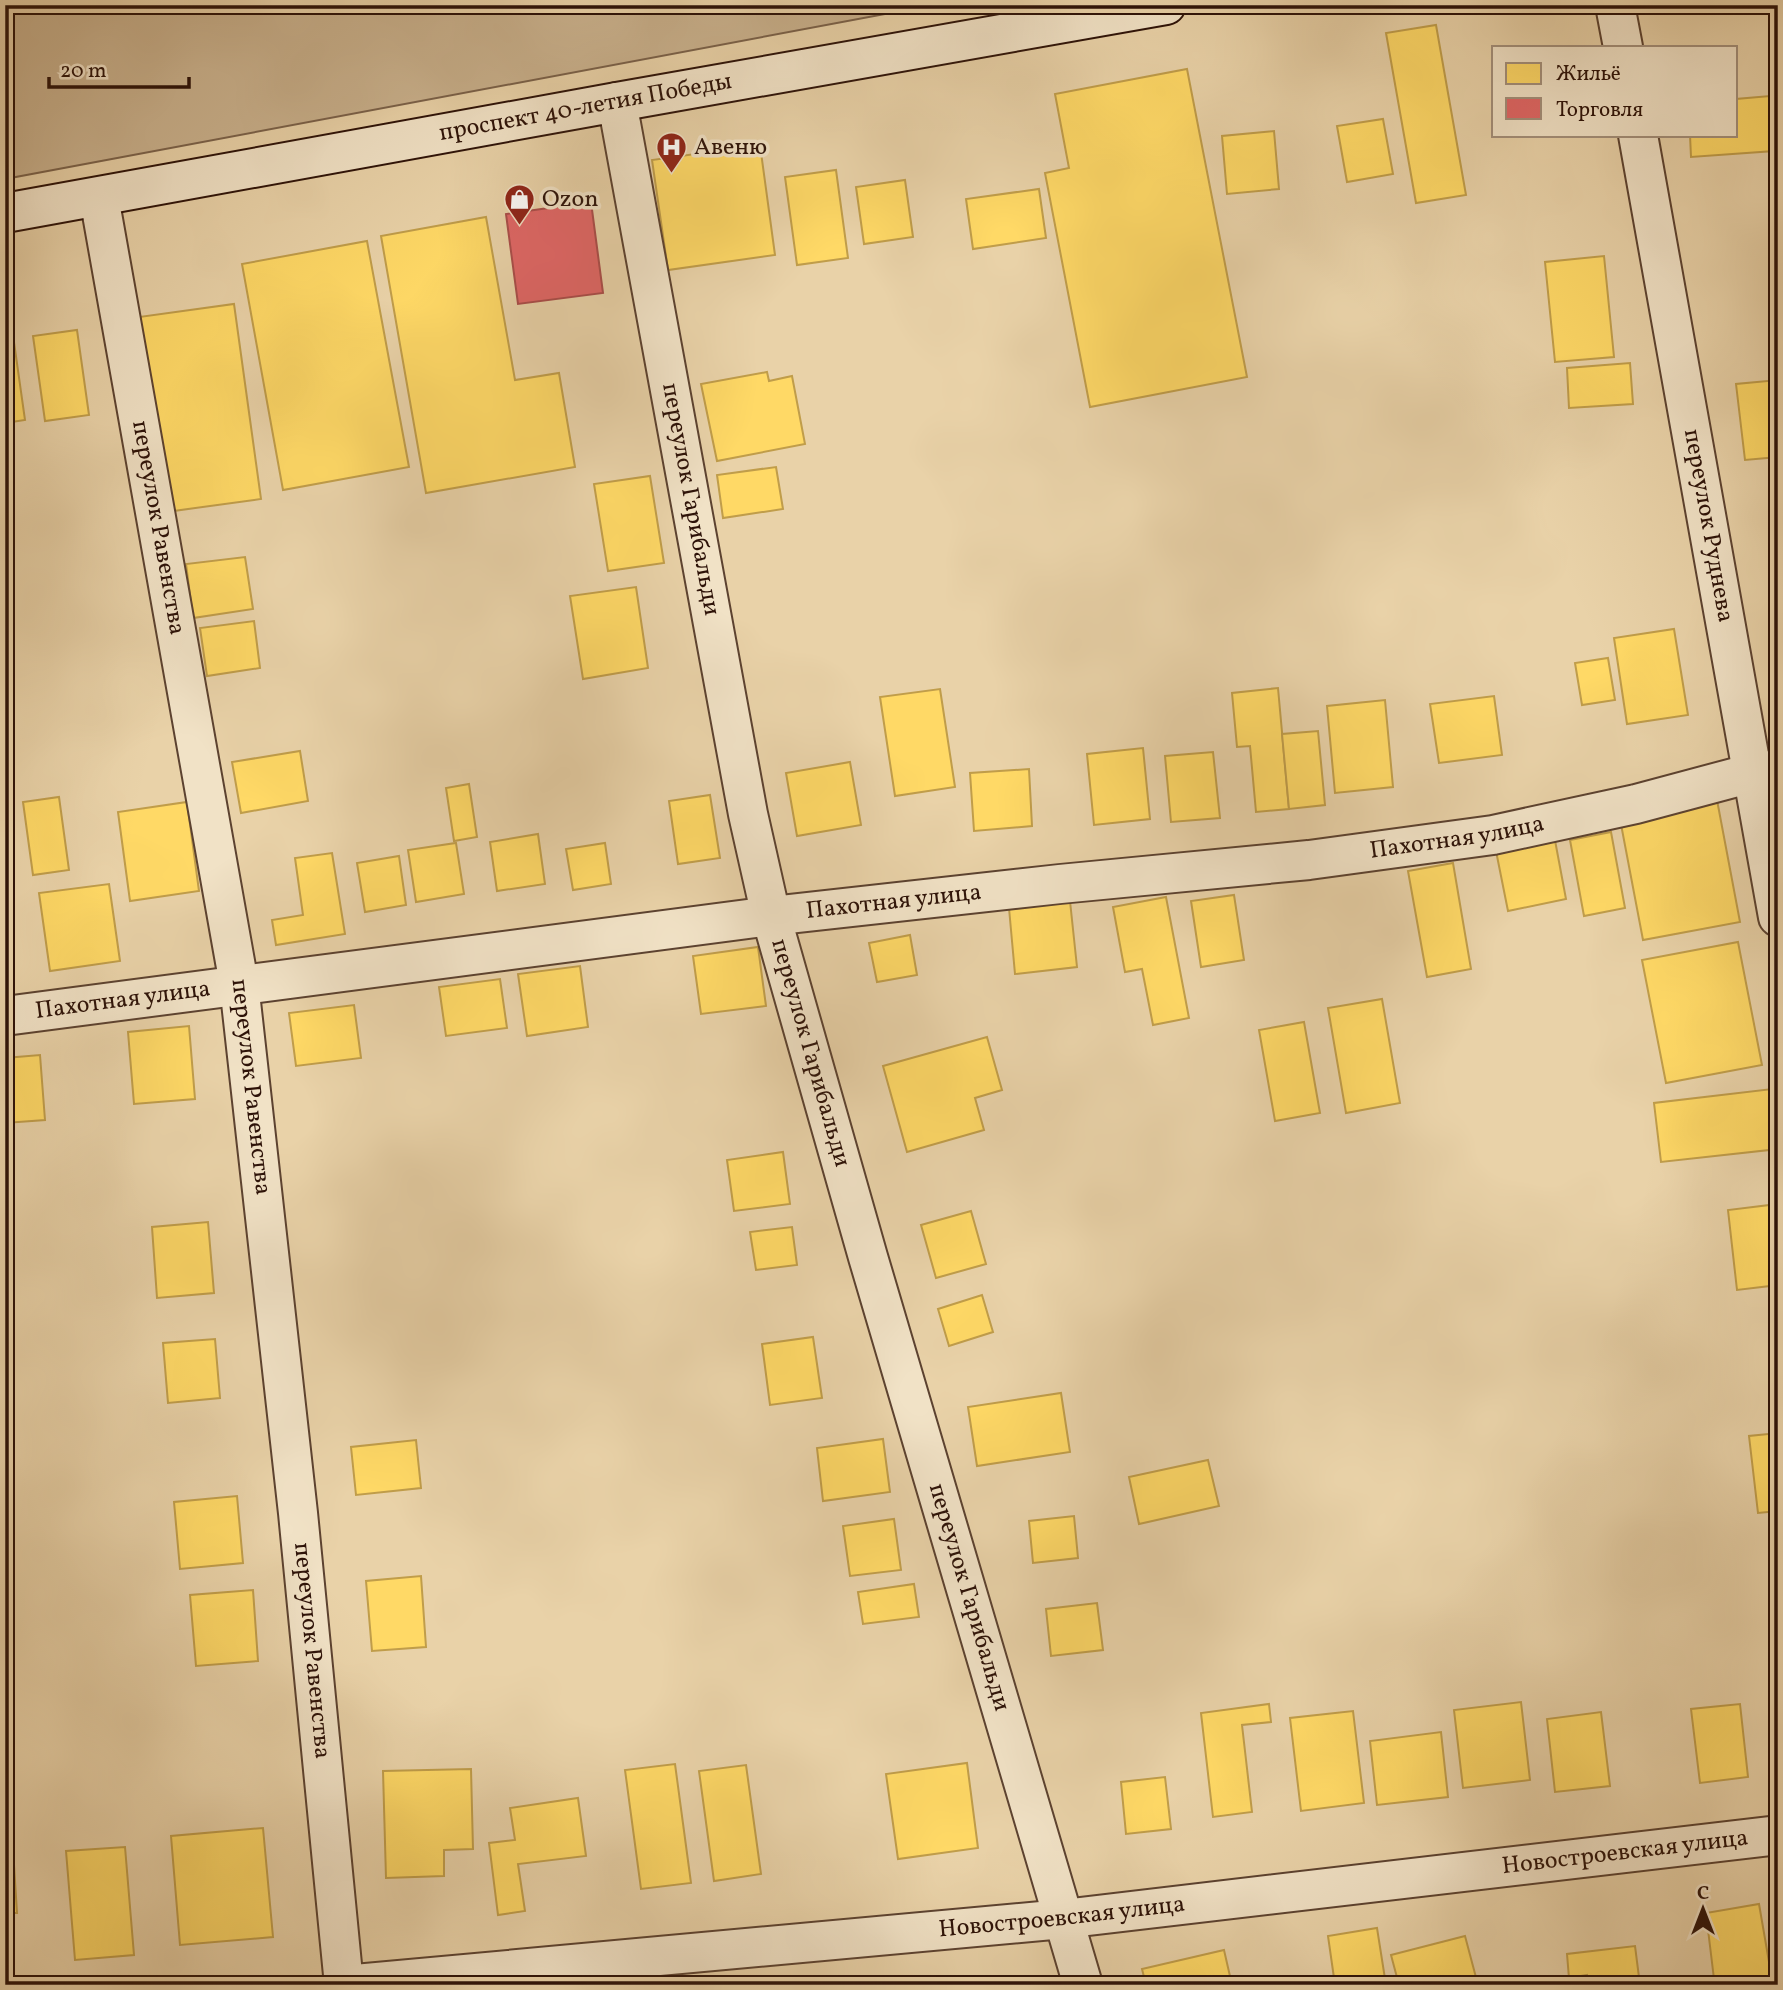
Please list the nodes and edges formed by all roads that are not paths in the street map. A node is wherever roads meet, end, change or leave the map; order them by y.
1 (1166, 5) edge
2 (1615, 5) edge
3 (1623, 46) edge
4 (617, 102) junction
5 (1638, 136) edge
6 (99, 197) junction
7 (5, 213) edge
8 (1765, 771) edge
9 (771, 916) junction
10 (1778, 917) edge
11 (239, 984) junction
12 (5, 1016) edge
13 (1778, 1835) edge
14 (1063, 1919) junction
15 (344, 1985) edge
16 (1083, 1985) edge

1 - 4 street, проспект 40-летия Победы
2 - 3 street
4 - 6 street, проспект 40-летия Победы
4 - 9 street, переулок Гарибальди
5 - 8 street, переулок Руднева
6 - 7 street, проспект 40-летия Победы
6 - 11 street, переулок Равенства
8 - 9 street, Пахотная улица
8 - 10 street, переулок Руднева
9 - 11 street, Пахотная улица
9 - 14 street, переулок Гарибальди
11 - 12 street, Пахотная улица
11 - 15 street, переулок Равенства
13 - 14 street, Новостроевская улица
14 - 15 street, Новостроевская улица
14 - 16 street, переулок Гарибальди

